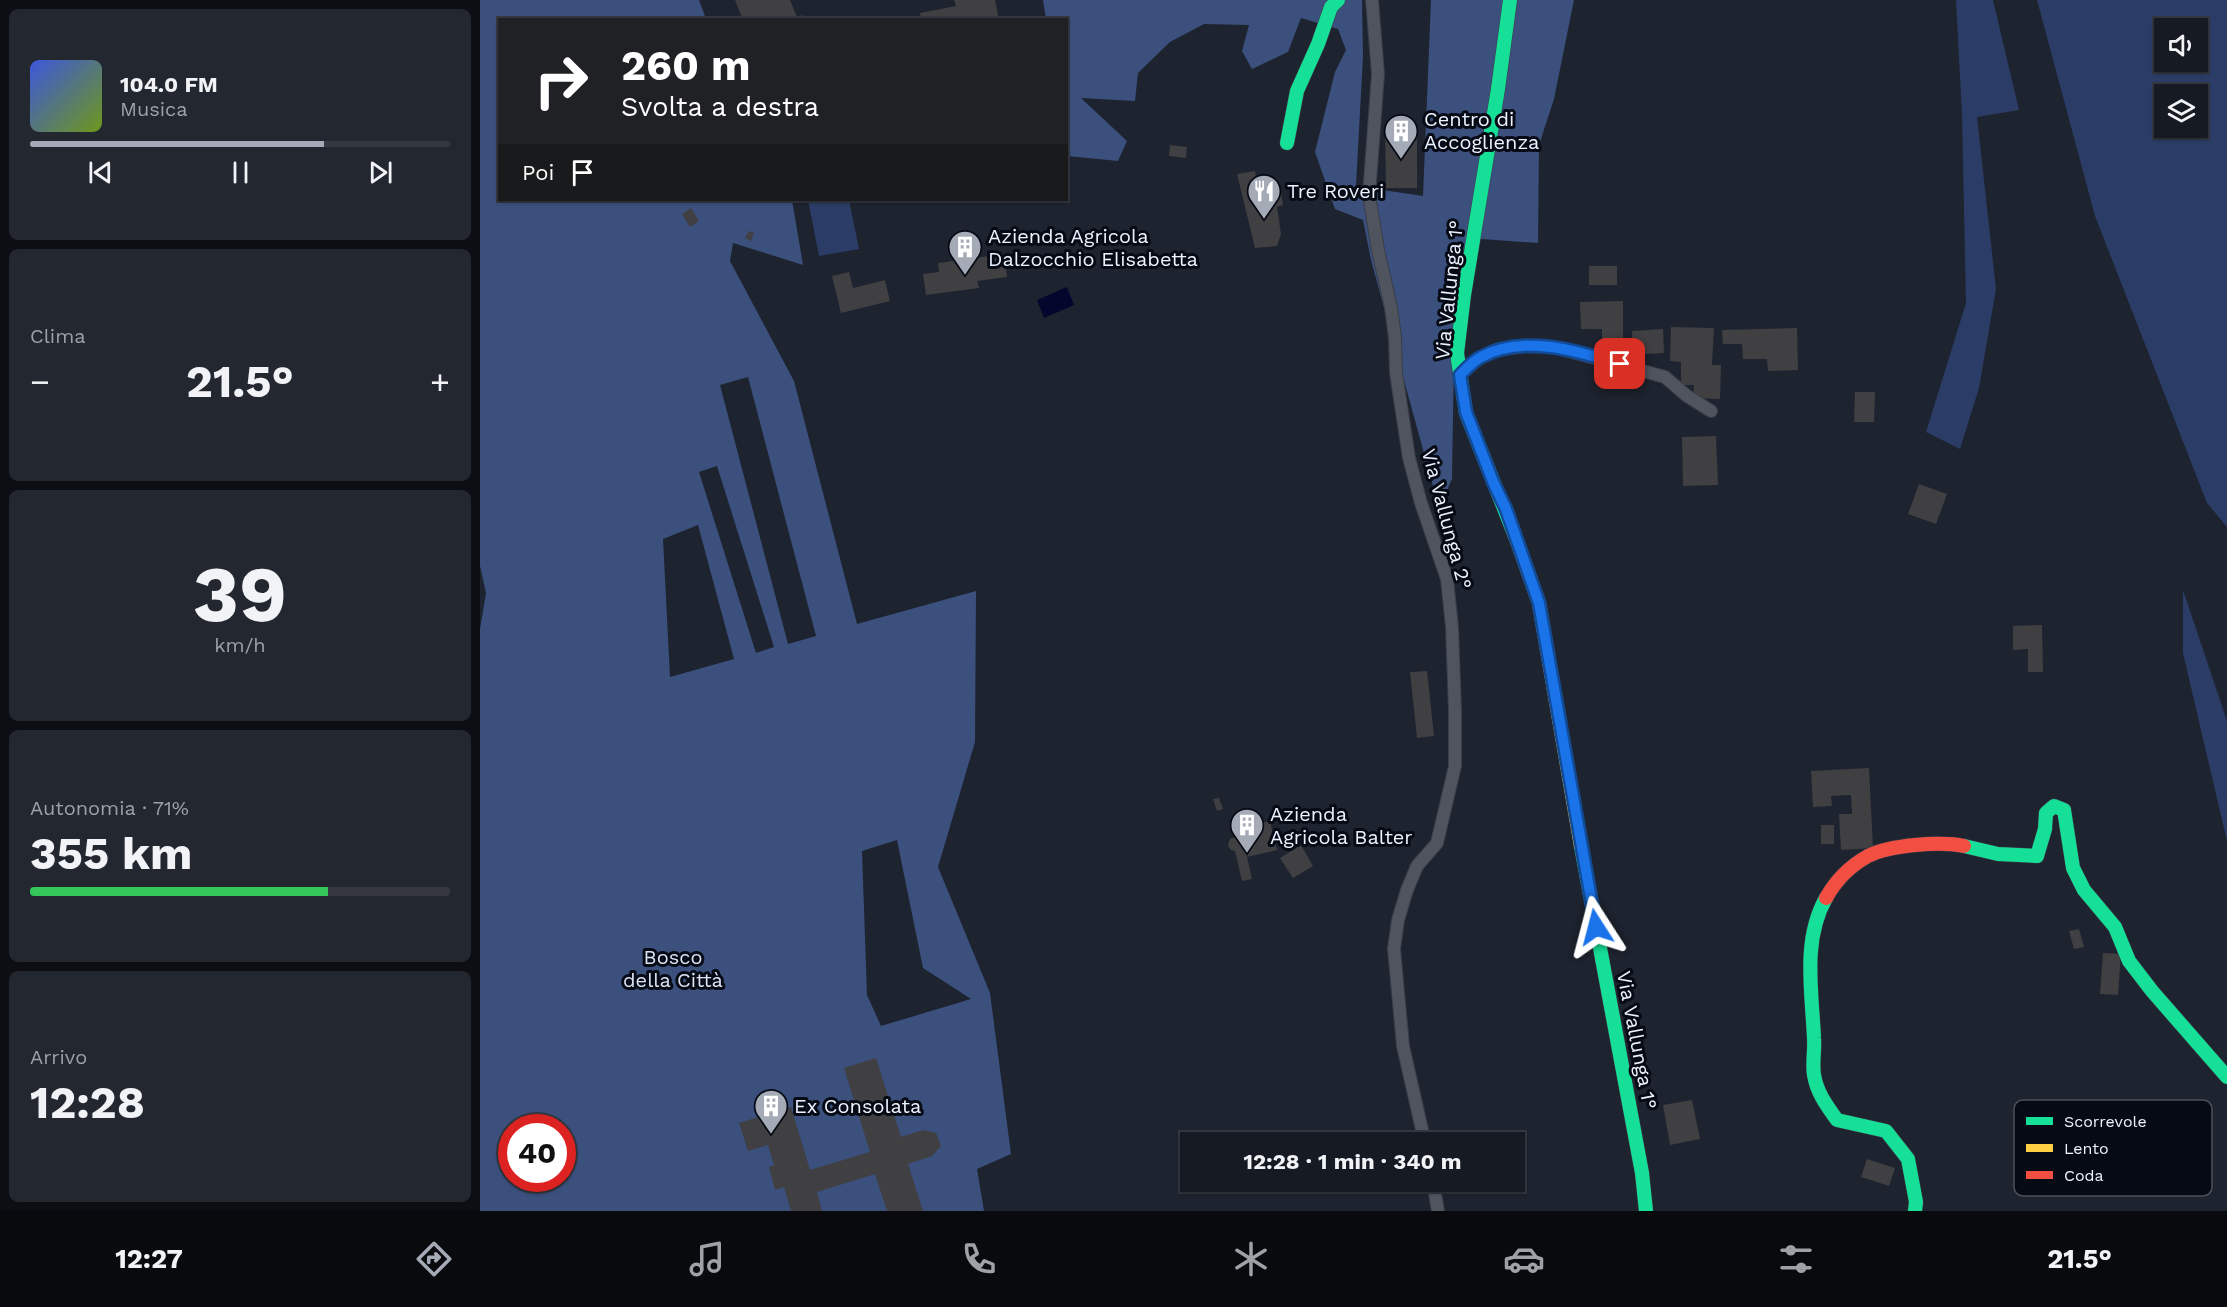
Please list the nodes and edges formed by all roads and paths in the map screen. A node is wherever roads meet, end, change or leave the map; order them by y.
1 (1338, 0) edge
2 (1372, 0) edge
3 (1510, 0) edge
4 (1287, 143) dead end
5 (1460, 375) junction
6 (1711, 411) dead end
7 (2227, 1077) edge
8 (1423, 1132) edge
9 (1435, 1192) edge
10 (1438, 1211) edge
11 (1646, 1211) edge
12 (1915, 1211) edge

1 - 4 street
2 - 8 street, Via Vallunga 2°
3 - 5 street, Via Vallunga 1°
5 - 6 street
5 - 11 street, Via Vallunga 1°
7 - 12 street
9 - 10 street

